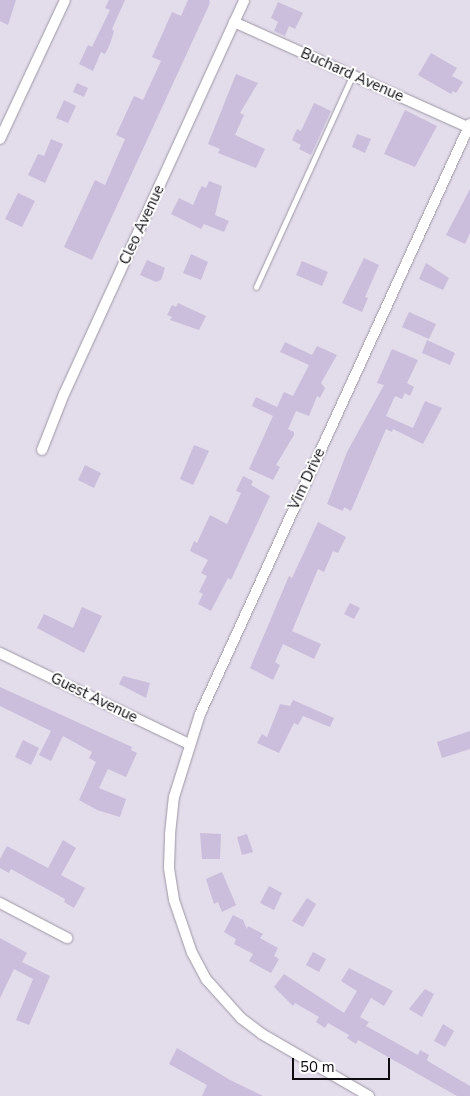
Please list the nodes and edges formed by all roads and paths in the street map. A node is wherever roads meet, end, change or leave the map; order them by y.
1 (65, 0) edge
2 (244, 0) edge
3 (234, 22) junction
4 (352, 76) junction
5 (469, 127) edge
6 (0, 139) edge
7 (256, 287) dead end
8 (42, 450) dead end
9 (0, 653) edge
10 (189, 744) junction
11 (0, 903) edge
12 (67, 938) dead end
13 (369, 1096) edge

1 - 6 street
2 - 3 street, Cleo Avenue
3 - 4 street, Buchard Avenue
3 - 8 street, Cleo Avenue
4 - 5 street, Buchard Avenue
4 - 7 lane
5 - 10 street, Vim Drive
9 - 10 street, Guest Avenue
10 - 13 street, Vim Drive
11 - 12 street

